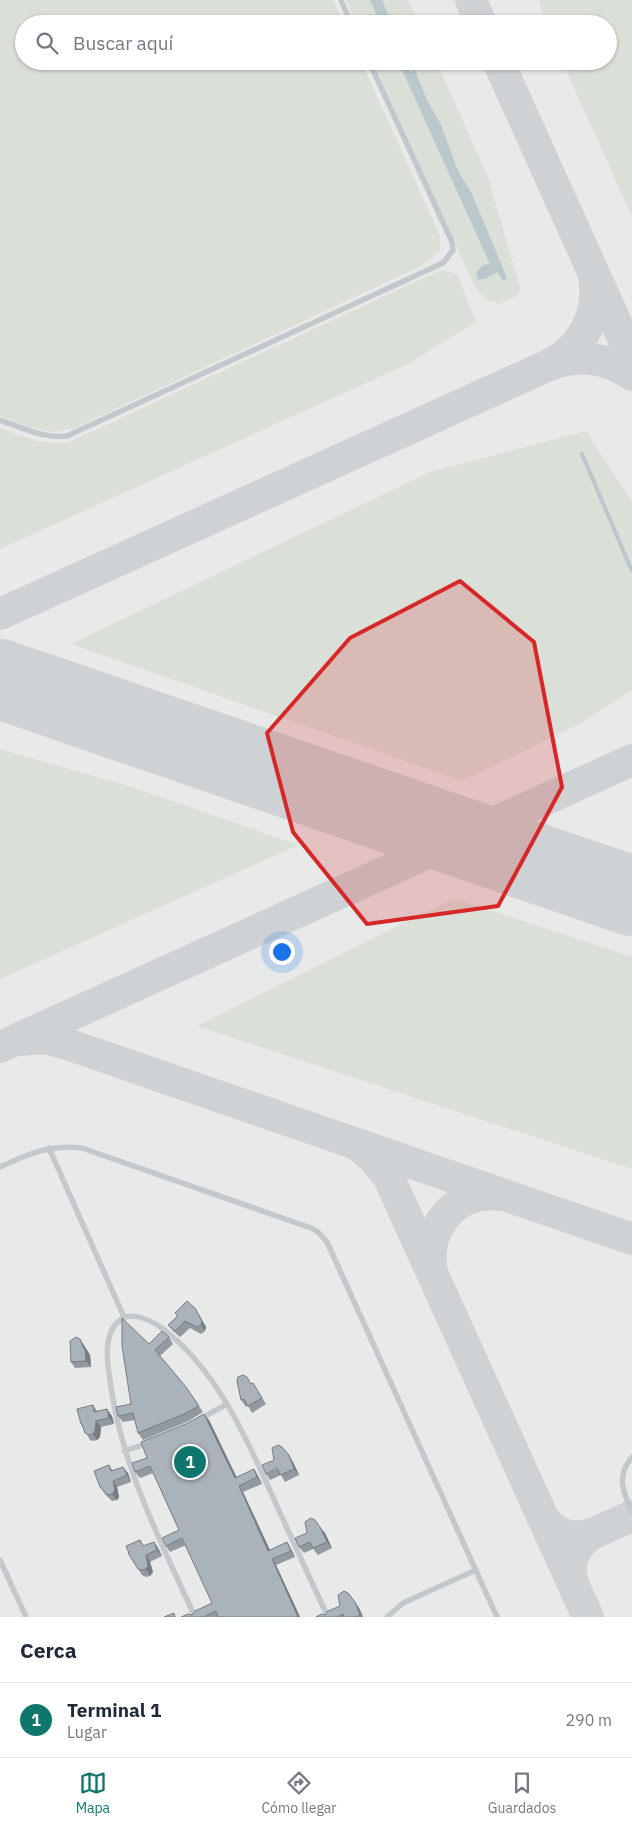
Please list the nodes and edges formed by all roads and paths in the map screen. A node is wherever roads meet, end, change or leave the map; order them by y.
1 (340, 0) edge
2 (348, 15) edge
3 (373, 70) edge
4 (0, 420) edge
5 (49, 1148) junction
6 (0, 1167) edge
7 (124, 1317) junction
8 (226, 1404) junction
9 (191, 1425) edge
10 (155, 1441) edge
11 (124, 1451) junction
12 (632, 1457) edge
13 (632, 1512) edge
14 (0, 1560) edge
15 (476, 1570) junction
16 (26, 1617) edge
17 (195, 1617) edge
18 (328, 1617) edge
19 (387, 1617) edge
20 (497, 1617) edge

1 - 2 lane
3 - 4 lane
5 - 6 lane
5 - 7 lane
5 - 15 lane
7 - 8 lane
7 - 11 lane
8 - 9 lane
8 - 18 lane
10 - 11 lane
11 - 17 lane
12 - 13 lane
14 - 16 lane
15 - 19 lane
15 - 20 lane

